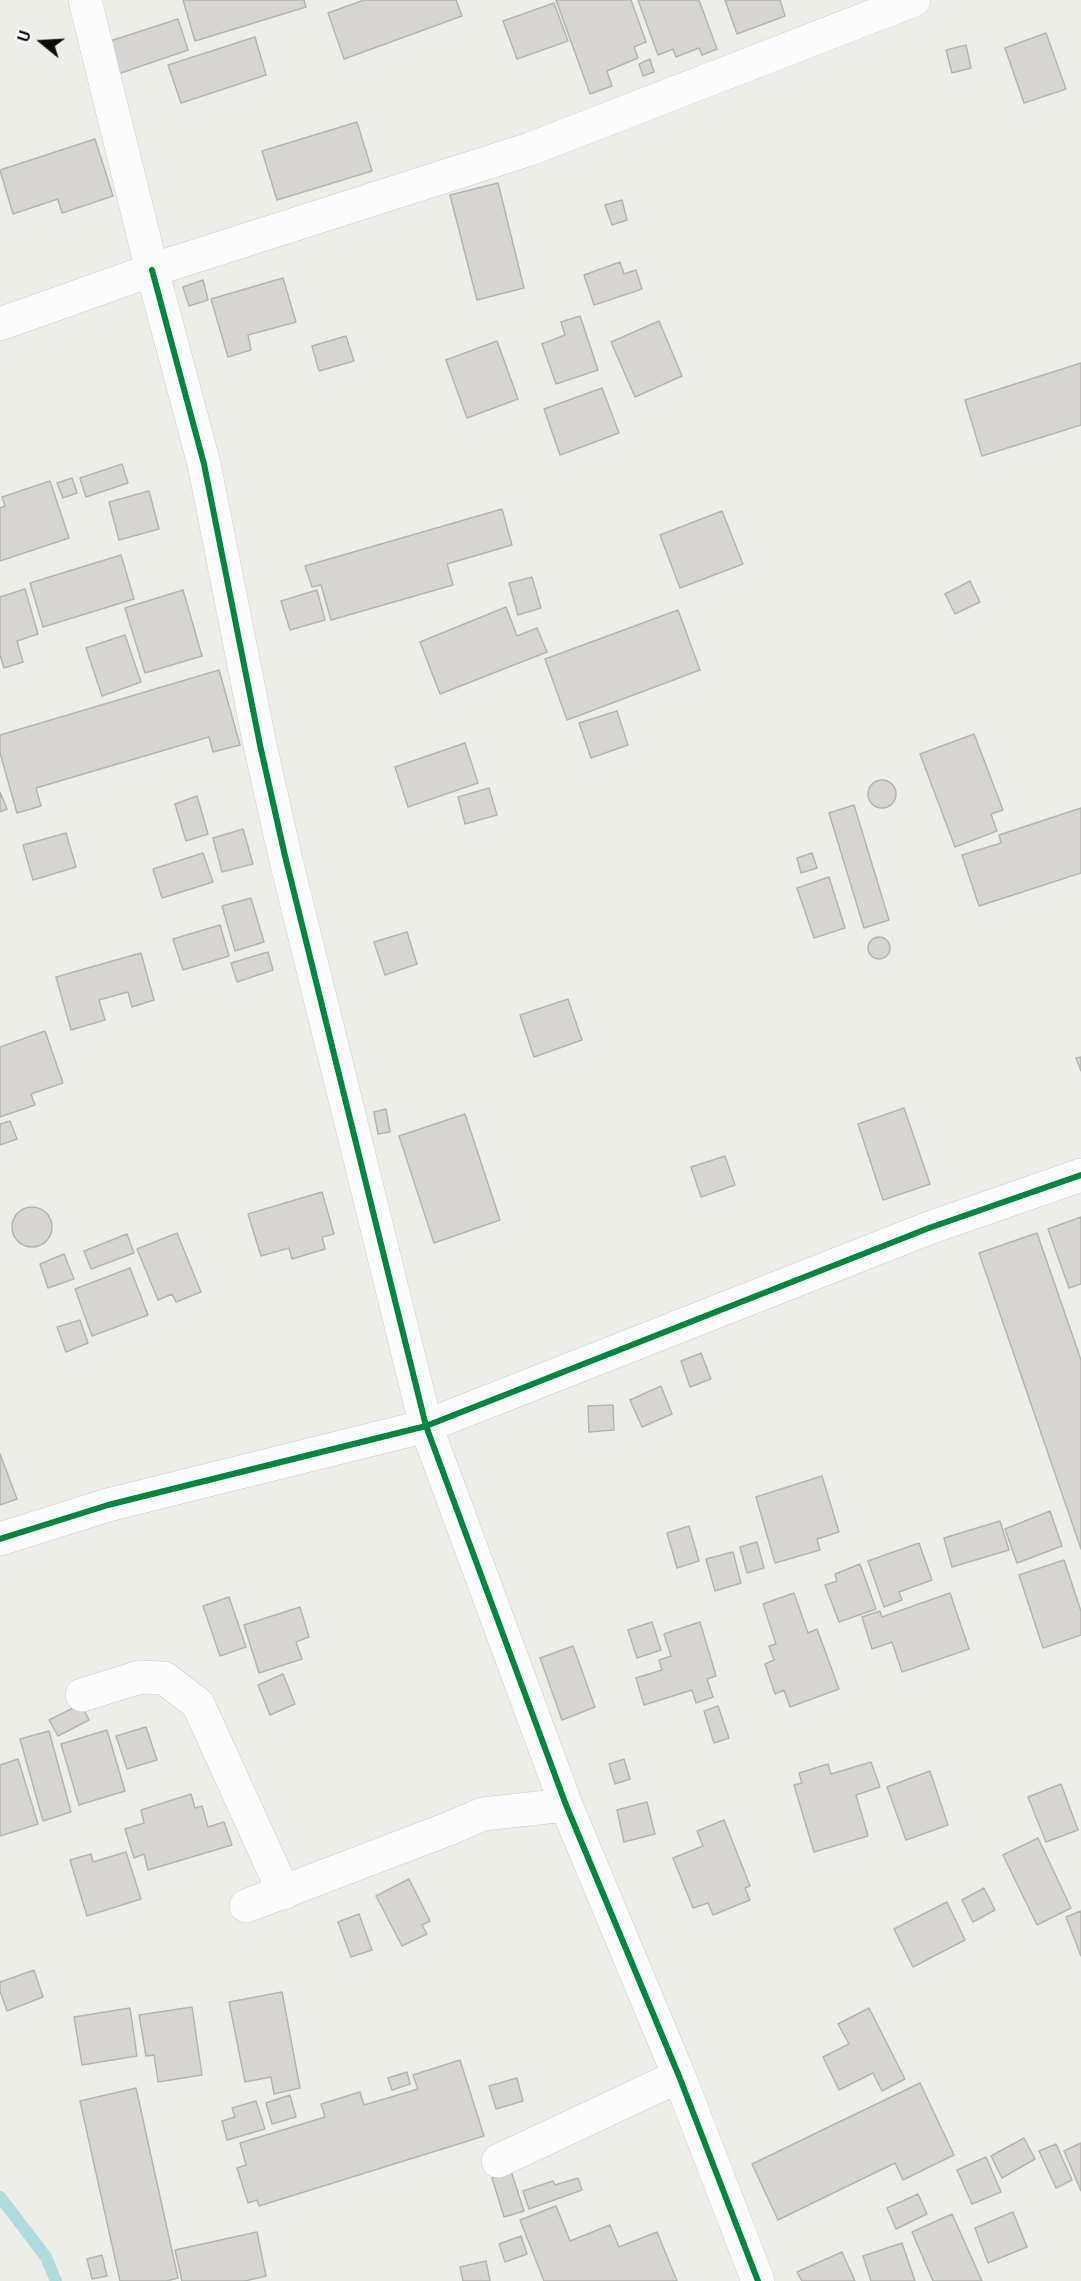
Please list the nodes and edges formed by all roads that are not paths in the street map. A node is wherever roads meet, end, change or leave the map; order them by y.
1 (85, 0) edge
2 (914, 0) edge
3 (152, 270) junction
4 (0, 324) edge
5 (1081, 1175) edge
6 (426, 1426) junction
7 (0, 1539) edge
8 (82, 1695) dead end
9 (566, 1805) junction
10 (284, 1893) junction
11 (246, 1906) dead end
12 (679, 2076) junction
13 (498, 2161) dead end
14 (758, 2281) edge

1 - 3 street
2 - 3 street
3 - 4 street
3 - 6 street
5 - 6 street
6 - 7 street
6 - 9 street
8 - 10 street
9 - 10 street
9 - 12 street
10 - 11 street
12 - 13 street
12 - 14 street

